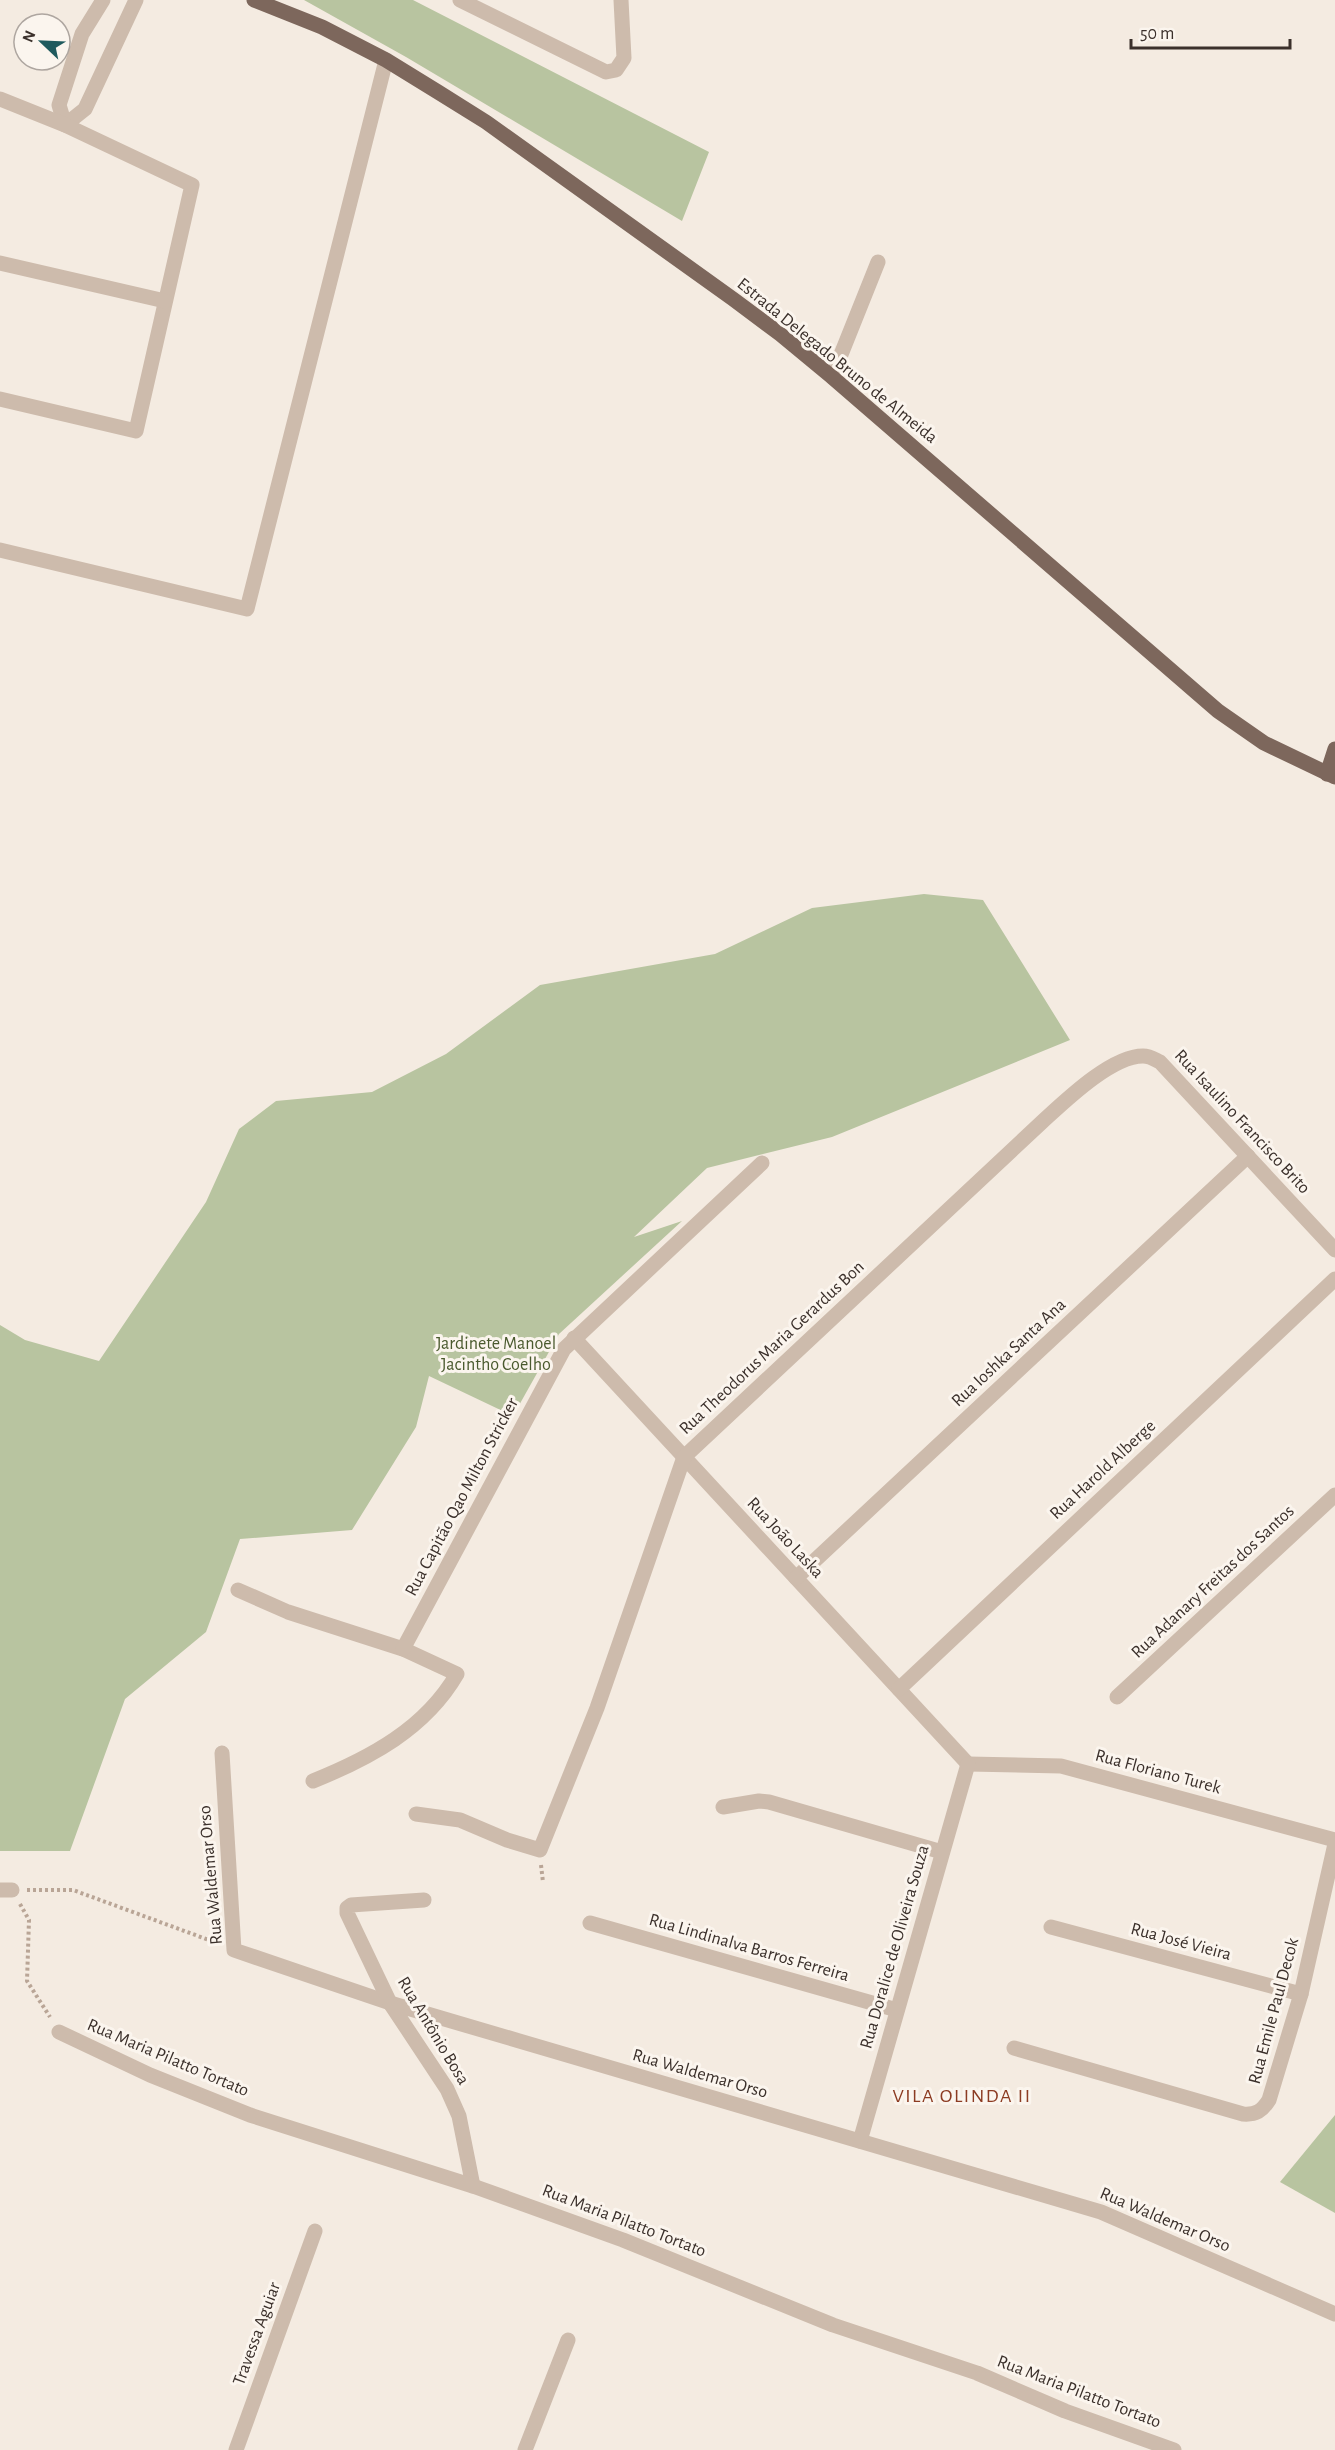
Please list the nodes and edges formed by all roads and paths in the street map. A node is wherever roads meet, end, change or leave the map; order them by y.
1 (103, 0) edge
2 (136, 0) edge
3 (254, 0) edge
4 (460, 0) edge
5 (621, 0) edge
6 (386, 60) junction
7 (0, 99) edge
8 (65, 125) junction
9 (878, 262) dead end
10 (0, 263) edge
11 (165, 301) junction
12 (832, 377) junction
13 (0, 399) edge
14 (0, 550) edge
15 (1335, 749) edge
16 (1331, 775) edge
17 (1141, 1056) joint
18 (1248, 1156) junction
19 (762, 1163) dead end
20 (1335, 1250) edge
21 (1335, 1279) edge
22 (574, 1338) junction
23 (684, 1457) junction
24 (1335, 1495) edge
25 (796, 1578) junction
26 (238, 1590) dead end
27 (403, 1649) junction
28 (899, 1689) junction
29 (1117, 1697) dead end
30 (222, 1753) dead end
31 (968, 1764) junction
32 (313, 1781) dead end
33 (723, 1807) dead end
34 (416, 1814) dead end
35 (1335, 1842) edge
36 (942, 1852) junction
37 (6, 1890) edge
38 (424, 1900) dead end
39 (29, 1920) dead end
40 (590, 1923) dead end
41 (1051, 1927) dead end
42 (234, 1950) junction
43 (1301, 1994) junction
44 (390, 2003) junction
45 (897, 2010) junction
46 (59, 2032) joint
47 (1014, 2048) dead end
48 (860, 2141) junction
49 (473, 2186) junction
50 (315, 2231) dead end
51 (1335, 2314) edge
52 (567, 2340) dead end
53 (236, 2450) edge
54 (525, 2450) edge
55 (1174, 2450) edge

1 - 8 street
2 - 8 street
3 - 6 main road, Estrada Delegado Bruno de Almeida
4 - 5 street
6 - 12 main road, Estrada Delegado Bruno de Almeida
6 - 14 street
7 - 8 street
8 - 11 street
9 - 12 street
10 - 11 street
11 - 13 street
12 - 16 main road, Estrada Delegado Bruno de Almeida
15 - 16 main road
17 - 18 street, Rua Isaulino Francisco Brito
17 - 23 street, Rua Theodorus Maria Gerardus Bon
18 - 20 street, Rua Isaulino Francisco Brito
18 - 25 street, Rua Ioshka Santa Ana
19 - 22 street, Rua Capitão Qao Milton Stricker
21 - 28 street, Rua Harold Alberge
22 - 23 street, Rua João Laska
22 - 27 street, Rua Capitão Qao Milton Stricker
23 - 25 street, Rua João Laska
23 - 34 street, Rua Theodorus Maria Gerardus Bon
24 - 29 street, Rua Adanary Freitas dos Santos
25 - 28 street, Rua João Laska
26 - 27 street
27 - 32 street
28 - 31 street, Rua João Laska
30 - 42 street, Rua Waldemar Orso
31 - 35 street, Rua Floriano Turek
31 - 36 street, Rua Doralice de Oliveira Souza
33 - 36 street
35 - 43 street, Rua Emile Paul Decok
36 - 45 street, Rua Doralice de Oliveira Souza
37 - 42 path
38 - 44 street, Rua Antônio Bosa
39 - 46 path
40 - 45 street, Rua Lindinalva Barros Ferreira
41 - 43 street, Rua José Vieira
42 - 44 street, Rua Waldemar Orso
43 - 47 street, Rua Emile Paul Decok
44 - 48 street, Rua Waldemar Orso
44 - 49 street, Rua Antônio Bosa
45 - 48 street, Rua Doralice de Oliveira Souza
46 - 49 street, Rua Maria Pilatto Tortato
48 - 51 street, Rua Waldemar Orso
49 - 55 street, Rua Maria Pilatto Tortato
50 - 53 street, Travessa Aguiar
52 - 54 street

